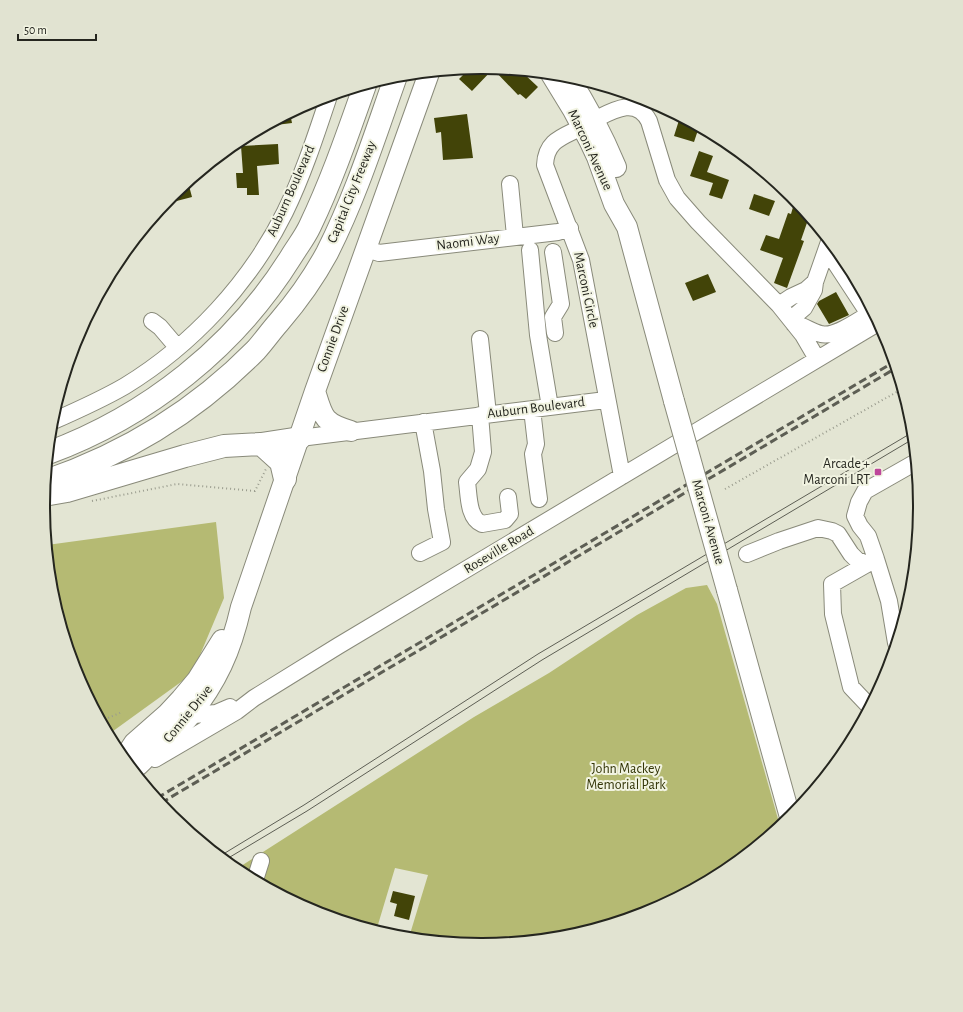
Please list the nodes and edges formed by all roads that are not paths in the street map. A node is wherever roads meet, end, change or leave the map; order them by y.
1 (427, 78) edge
2 (556, 81) edge
3 (393, 84) edge
4 (571, 84) edge
5 (363, 91) edge
6 (326, 103) edge
7 (588, 124) junction
8 (510, 184) dead end
9 (570, 228) junction
10 (515, 236) junction
11 (827, 248) edge
12 (366, 249) junction
13 (530, 250) dead end
14 (554, 252) dead end
15 (815, 282) junction
16 (779, 305) junction
17 (553, 317) junction
18 (870, 317) edge
19 (870, 318) edge
20 (537, 319) junction
21 (152, 321) dead end
22 (793, 322) junction
23 (555, 333) dead end
24 (480, 339) dead end
25 (177, 348) junction
26 (817, 359) junction
27 (315, 391) junction
28 (606, 400) junction
29 (550, 406) junction
30 (532, 409) junction
31 (484, 415) junction
32 (59, 418) edge
33 (423, 422) junction
34 (351, 431) junction
35 (300, 438) junction
36 (268, 450) junction
37 (54, 451) edge
38 (911, 465) edge
39 (622, 476) junction
40 (51, 478) edge
41 (285, 479) junction
42 (50, 494) edge
43 (508, 497) dead end
44 (539, 499) dead end
45 (420, 553) dead end
46 (747, 554) dead end
47 (872, 561) junction
48 (241, 607) junction
49 (894, 631) edge
50 (254, 698) junction
51 (866, 703) edge
52 (190, 715) junction
53 (131, 757) edge
54 (133, 761) edge
55 (134, 762) edge
56 (788, 810) edge
57 (261, 861) dead end
58 (257, 874) edge

1 - 12 main road, Connie Drive
2 - 7 main road, Marconi Avenue
3 - 40 highway, Capital City Freeway
4 - 7 main road, Marconi Avenue
5 - 37 highway, Capital City Freeway
6 - 25 street, Auburn Boulevard
7 - 9 street, Marconi Circle
7 - 16 street, Marconi Avenue
7 - 56 main road, Marconi Avenue, bridge
8 - 10 street
9 - 10 street, Naomi Way
9 - 28 street, Marconi Circle
10 - 12 street, Naomi Way
11 - 15 street
12 - 27 main road, Connie Drive
13 - 20 street
14 - 17 street
15 - 16 street
15 - 22 street
16 - 22 street, Marconi Avenue
17 - 20 street
17 - 23 street
18 - 22 street
19 - 26 street
20 - 29 street
21 - 25 street
22 - 26 street, Marconi Avenue
24 - 31 street
25 - 32 street, Auburn Boulevard
26 - 39 street, Roseville Road
27 - 34 main road
27 - 35 main road, Connie Drive
28 - 29 street, Auburn Boulevard
28 - 39 street, Marconi Circle
29 - 30 street, Auburn Boulevard
30 - 31 street, Auburn Boulevard
30 - 44 street
31 - 33 street, Auburn Boulevard
31 - 43 street
33 - 34 street, Auburn Boulevard
33 - 45 street
34 - 35 street, Auburn Boulevard
35 - 36 highway
35 - 41 main road, Connie Drive
36 - 41 highway
36 - 42 highway
38 - 47 street
39 - 50 street, Roseville Road
41 - 48 main road, Connie Drive
46 - 47 street
47 - 49 street
47 - 51 street
48 - 52 main road, Connie Drive
48 - 53 main road, Connie Drive
50 - 52 street, Roseville Road
50 - 55 street, Roseville Road
52 - 54 main road, Connie Drive
57 - 58 street

